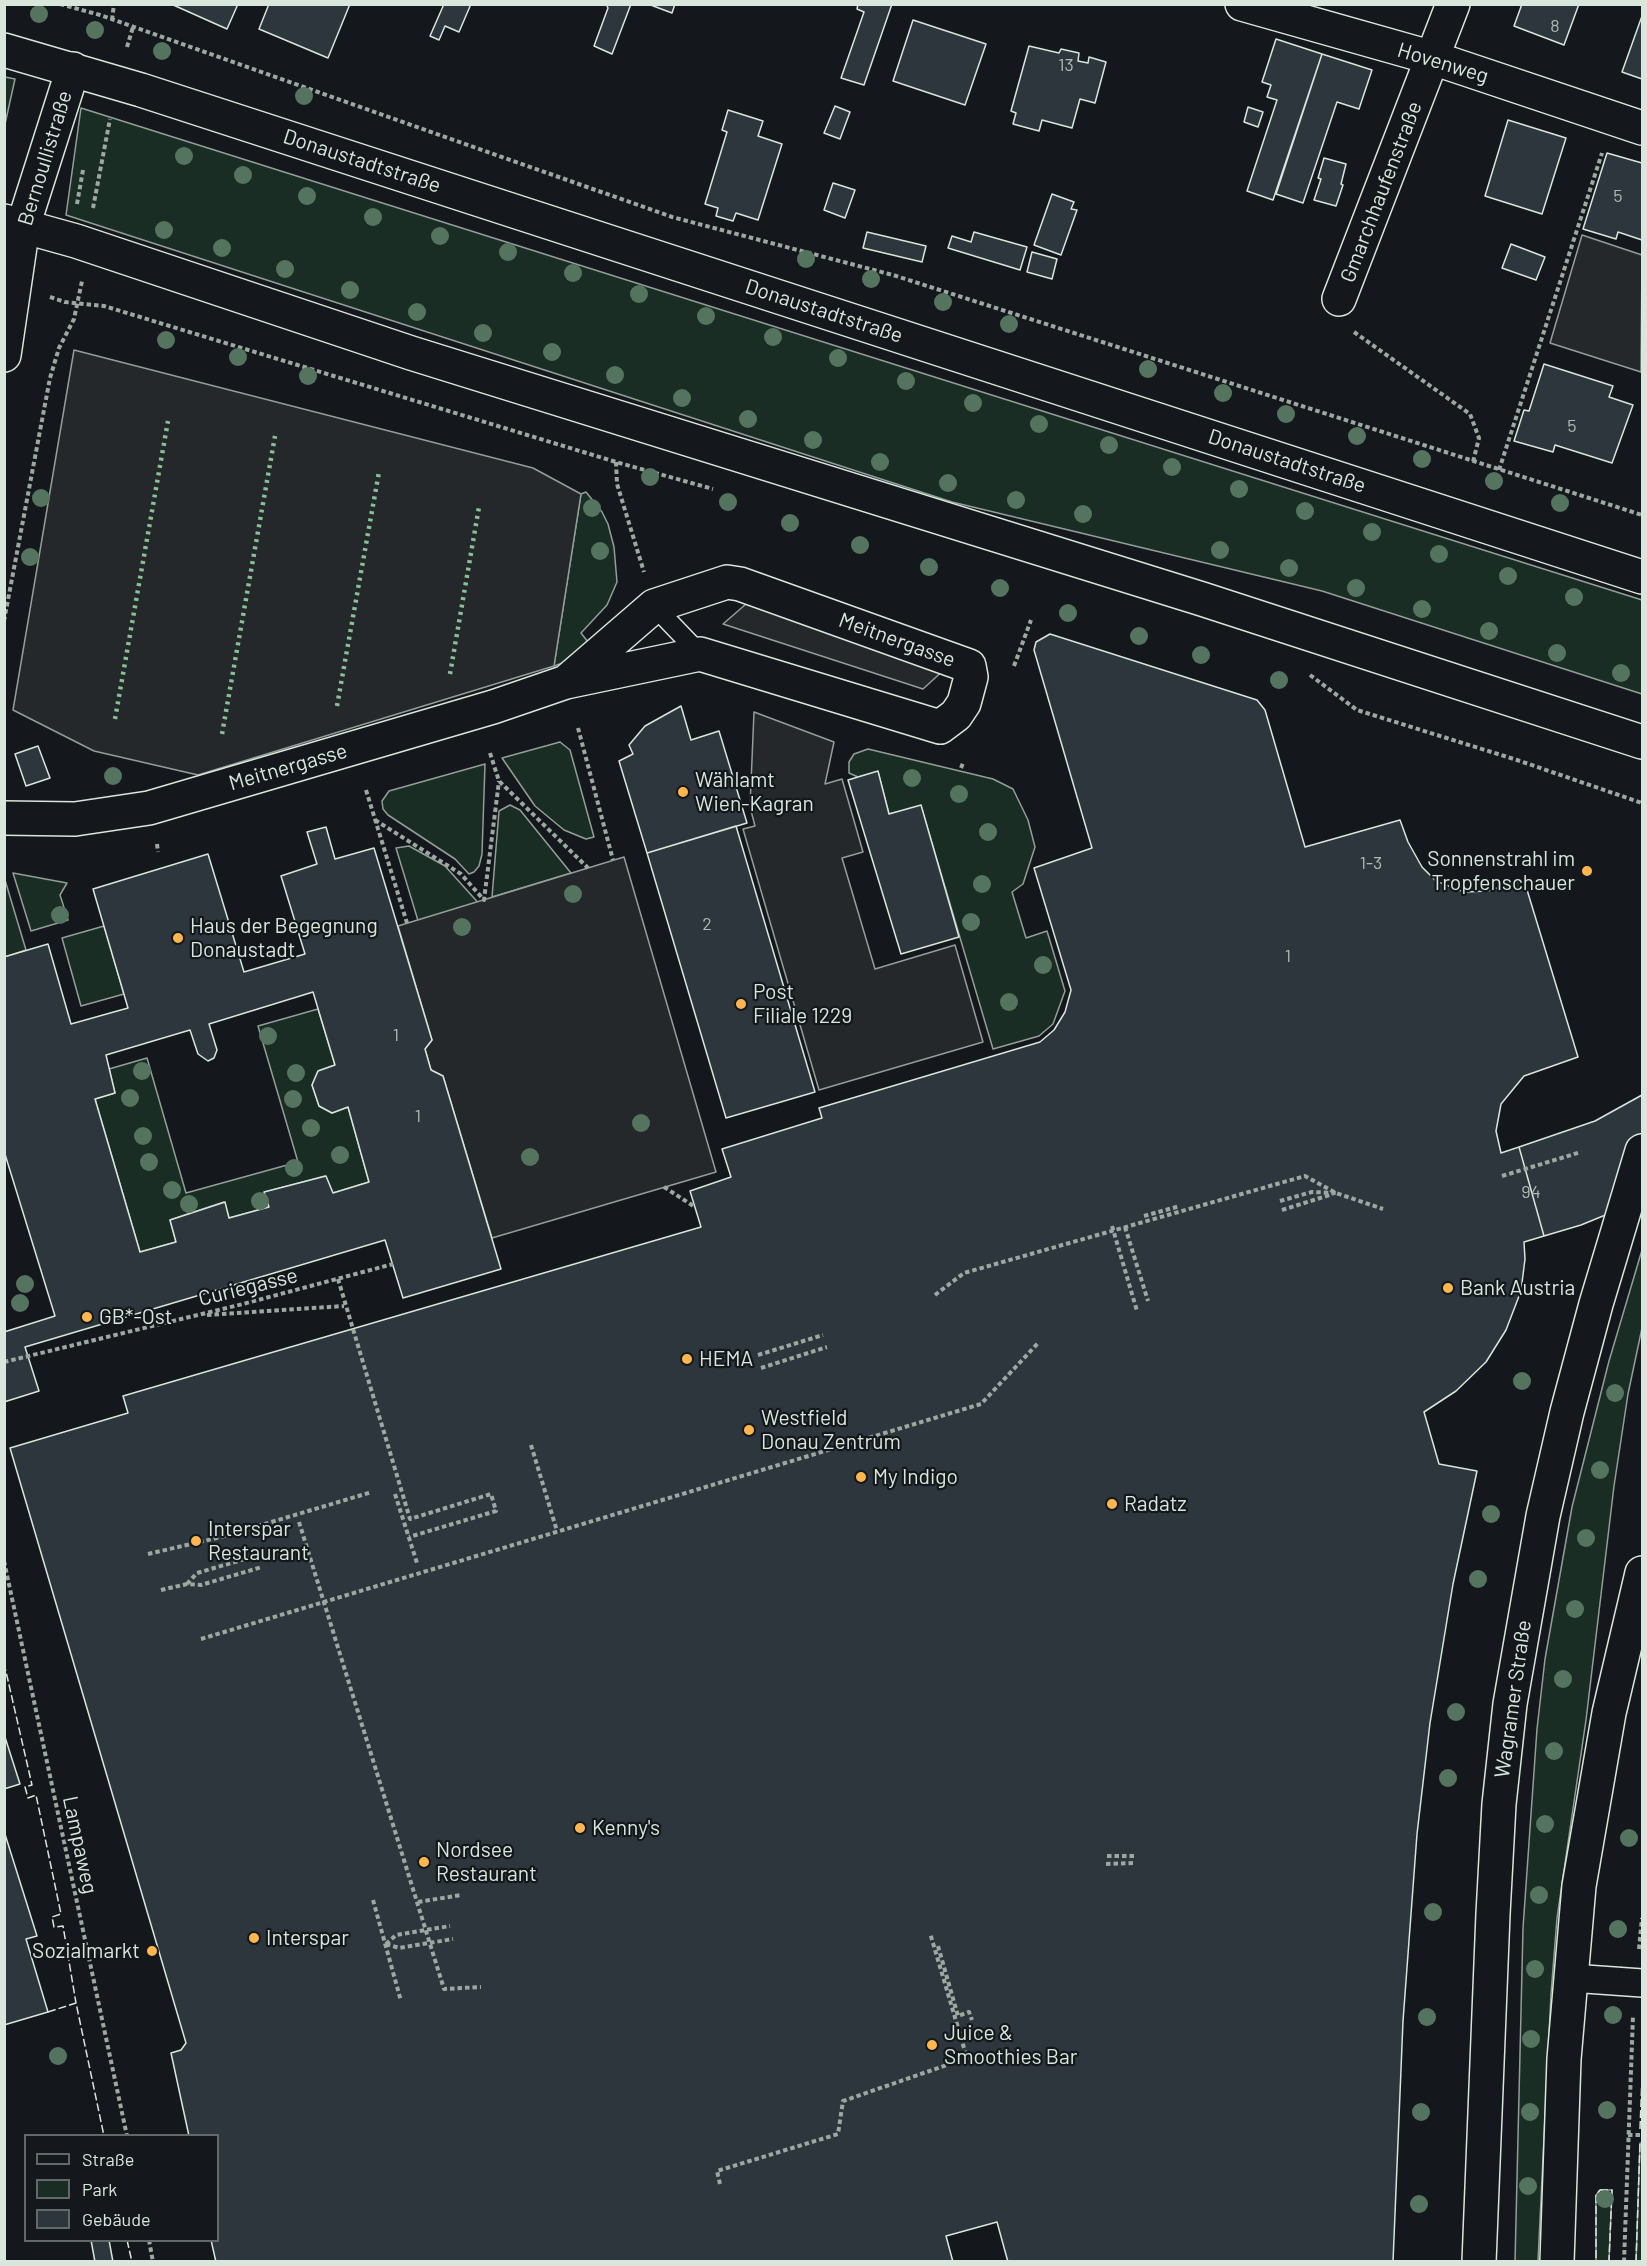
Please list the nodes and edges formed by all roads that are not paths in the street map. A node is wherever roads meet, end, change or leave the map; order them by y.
1 (1242, 4) edge
2 (1453, 4) edge
3 (4, 50) edge
4 (1433, 58) junction
5 (73, 69) junction
6 (1628, 123) edge
7 (14, 224) edge
8 (1339, 299) road end
9 (4, 355) edge
10 (1642, 576) edge
11 (654, 606) junction
12 (700, 654) junction
13 (566, 682) junction
14 (1642, 742) edge
15 (4, 818) edge
16 (1642, 1151) edge
17 (1642, 1573) edge
18 (1571, 1978) junction
19 (1638, 1983) edge
20 (1479, 2262) edge
21 (1557, 2262) edge

1 - 4 main road, Hovenweg
2 - 4 main road, Gmarchhaufenstraße
3 - 5 main road, Donaustadtstraße
4 - 6 main road, Hovenweg
4 - 8 main road, Gmarchhaufenstraße
5 - 7 main road, Bernoullistraße
5 - 10 main road, Donaustadtstraße
7 - 9 main road, Bernoullistraße
7 - 14 main road
11 - 12 lane, Meitnergasse
11 - 12 main road, Meitnergasse
11 - 13 main road, Meitnergasse
12 - 13 main road, Meitnergasse
13 - 15 main road, Meitnergasse
16 - 20 main road, Wagramer Straße
17 - 18 main road
18 - 19 street
18 - 21 main road

